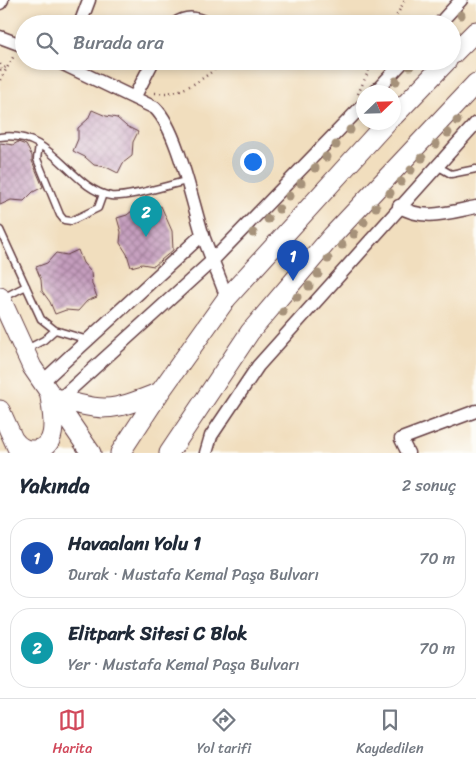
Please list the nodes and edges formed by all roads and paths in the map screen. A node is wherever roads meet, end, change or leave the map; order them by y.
1 (89, 0) edge
2 (404, 0) edge
3 (461, 0) edge
4 (83, 15) edge
5 (396, 15) edge
6 (447, 15) edge
7 (476, 31) edge
8 (0, 37) edge
9 (15, 43) edge
10 (461, 46) edge
11 (0, 64) edge
12 (1, 69) edge
13 (80, 70) edge
14 (148, 70) edge
15 (214, 70) edge
16 (396, 70) edge
17 (437, 70) edge
18 (0, 80) edge
19 (476, 83) edge
20 (382, 85) edge
21 (136, 94) junction
22 (401, 109) edge
23 (356, 112) edge
24 (476, 123) edge
25 (380, 130) edge
26 (0, 137) edge
27 (38, 145) junction
28 (437, 165) junction
29 (476, 169) edge
30 (186, 181) junction
31 (103, 194) junction
32 (399, 206) junction
33 (476, 207) edge
34 (0, 230) edge
35 (203, 234) junction
36 (212, 260) junction
37 (26, 286) junction
38 (0, 298) edge
39 (227, 298) junction
40 (54, 330) junction
41 (88, 340) junction
42 (24, 351) junction
43 (160, 392) junction
44 (50, 393) junction
45 (0, 410) edge
46 (476, 411) edge
47 (188, 425) junction
48 (16, 449) edge
49 (91, 453) edge
50 (120, 453) edge
51 (169, 453) edge
52 (183, 453) edge
53 (206, 453) edge
54 (408, 453) edge

1 - 4 street
2 - 5 path
3 - 6 street
7 - 10 main road
8 - 9 street
11 - 12 path
12 - 18 path
13 - 21 street
14 - 21 street
15 - 21 path
16 - 20 street
17 - 22 main road
19 - 47 main road
21 - 30 street
23 - 36 street
24 - 28 street
25 - 39 main road
26 - 27 lane
27 - 31 lane
27 - 31 lane
28 - 29 lane
28 - 32 street
30 - 31 lane
30 - 35 street
32 - 33 street
32 - 53 street
34 - 37 lane
35 - 36 street
35 - 41 street
36 - 39 street
36 - 44 street
37 - 38 lane
37 - 40 lane
38 - 42 main road
39 - 43 main road
40 - 41 lane
40 - 42 lane
41 - 44 street
42 - 44 main road
43 - 44 main road
43 - 50 main road
44 - 48 main road
44 - 49 main road
45 - 48 main road
46 - 54 street
47 - 51 main road
47 - 52 main road

